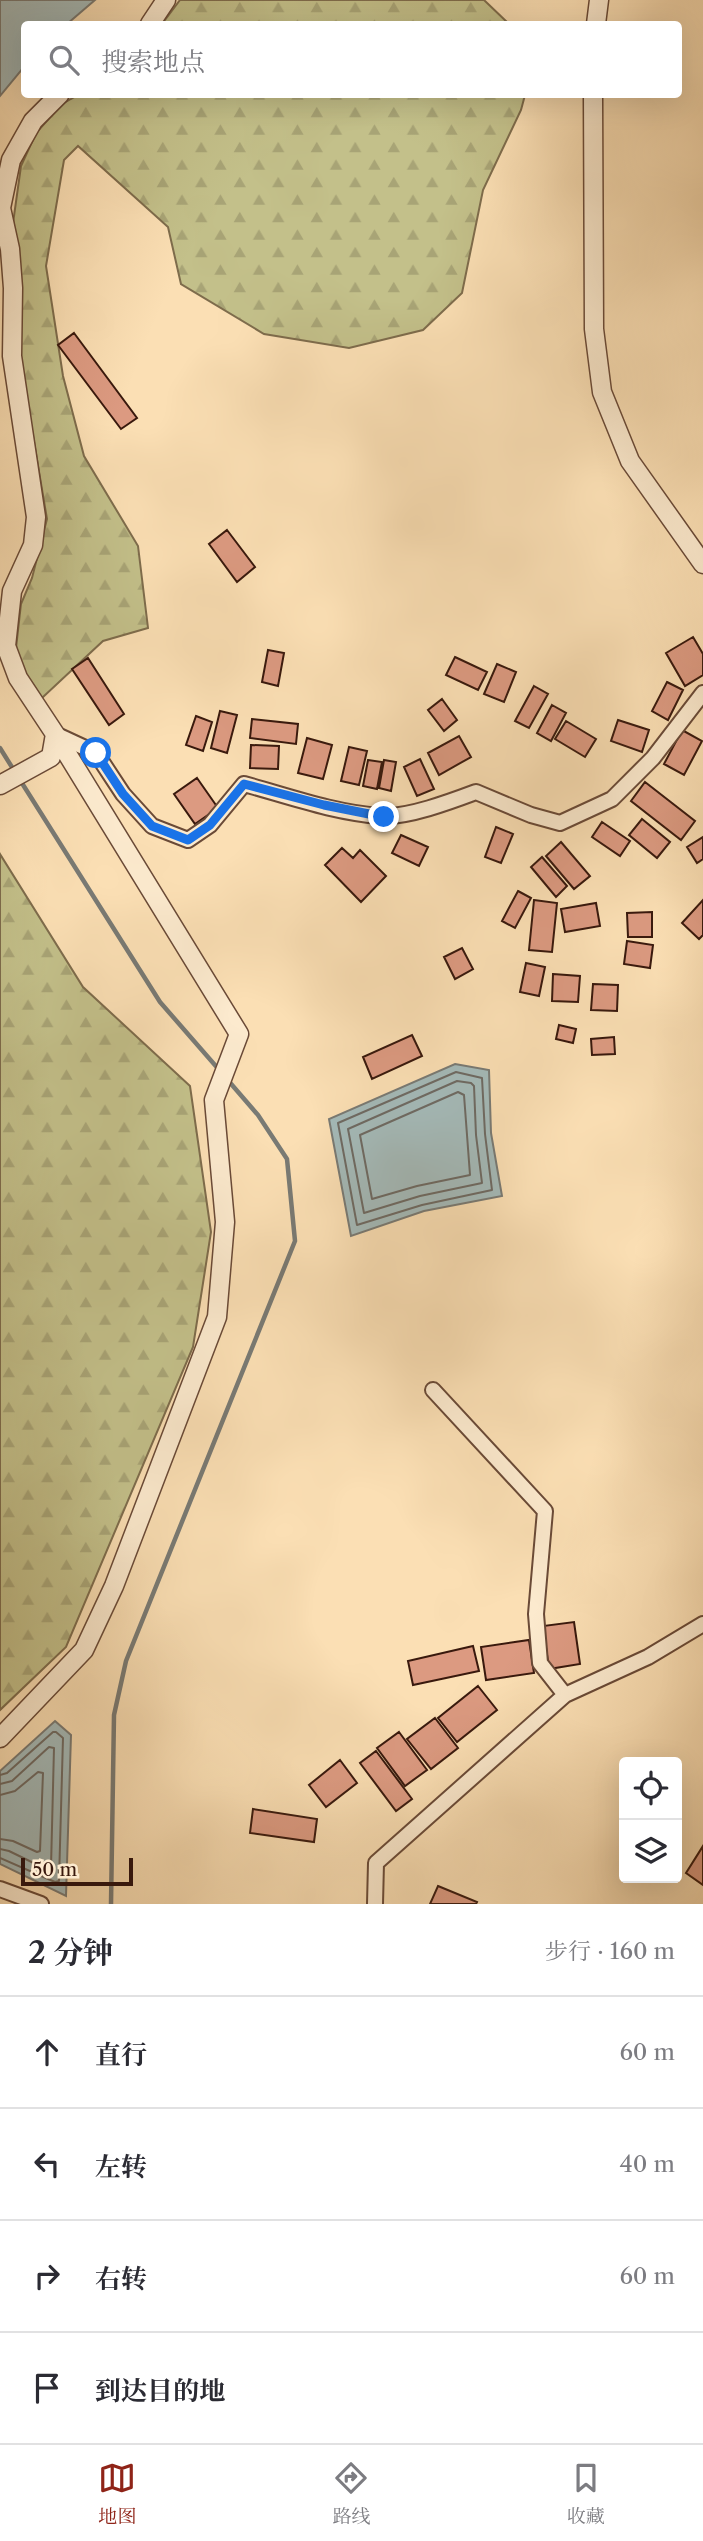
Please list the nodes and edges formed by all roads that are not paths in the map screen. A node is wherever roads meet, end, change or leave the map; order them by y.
1 (166, 0) edge
2 (599, 0) edge
3 (152, 21) edge
4 (596, 21) edge
5 (56, 98) edge
6 (593, 98) edge
7 (703, 564) edge
8 (703, 693) edge
9 (55, 734) junction
10 (12, 779) edge
11 (433, 1390) dead end
12 (703, 1624) edge
13 (565, 1695) junction
14 (0, 1738) edge
15 (0, 1889) edge
16 (41, 1904) edge
17 (374, 1904) edge

1 - 3 street
2 - 4 street
5 - 9 street
6 - 7 street
8 - 9 street
9 - 10 street
9 - 14 street
11 - 13 street
12 - 13 street
13 - 17 street
15 - 16 street

